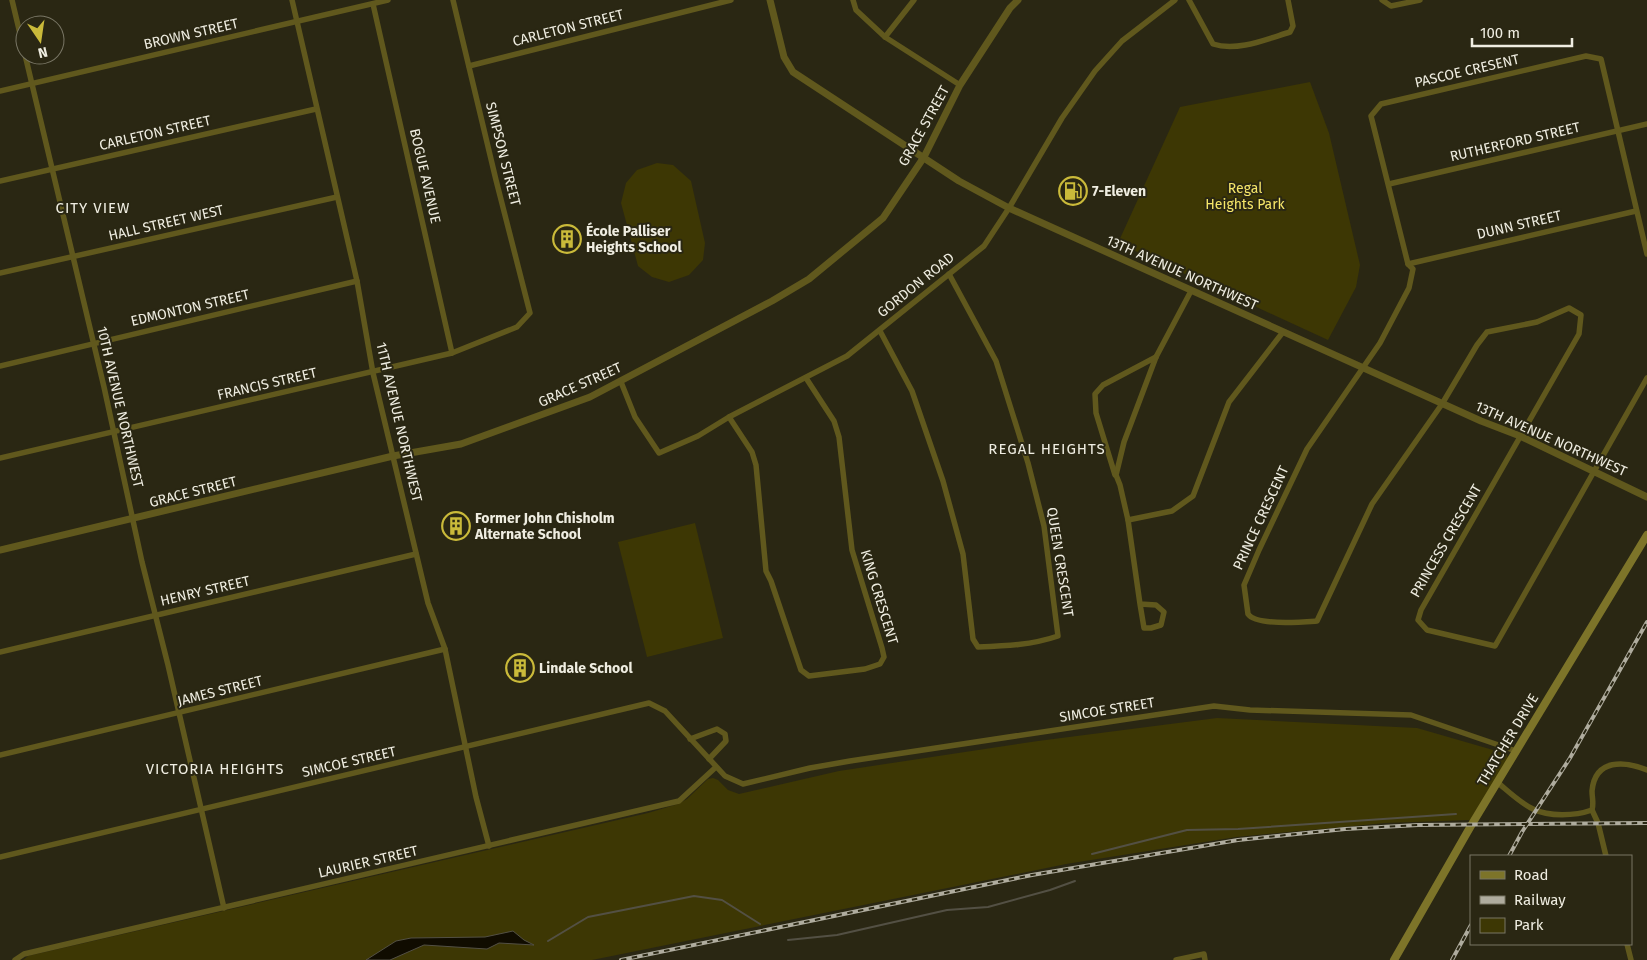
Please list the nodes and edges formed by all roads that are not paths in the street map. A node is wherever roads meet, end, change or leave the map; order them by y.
1 (12, 0) edge
2 (292, 0) edge
3 (388, 0) edge
4 (454, 0) edge
5 (731, 0) edge
6 (770, 0) edge
7 (853, 0) edge
8 (914, 0) edge
9 (1018, 0) edge
10 (1175, 0) edge
11 (1189, 0) edge
12 (1288, 0) edge
13 (1382, 0) edge
14 (1420, 0) edge
15 (373, 4) junction
16 (298, 22) junction
17 (885, 37) junction
18 (469, 66) junction
19 (31, 84) junction
20 (960, 85) junction
21 (0, 91) edge
22 (316, 108) junction
23 (1647, 124) edge
24 (1618, 131) junction
25 (924, 157) junction
26 (52, 169) junction
27 (0, 181) edge
28 (1388, 184) junction
29 (337, 197) junction
30 (1009, 208) junction
31 (1636, 211) junction
32 (1647, 254) edge
33 (72, 256) junction
34 (1408, 264) junction
35 (0, 272) edge
36 (949, 274) junction
37 (357, 281) junction
38 (1191, 291) junction
39 (530, 313) joint
40 (880, 330) junction
41 (1284, 332) junction
42 (94, 344) junction
43 (452, 353) junction
44 (1156, 357) junction
45 (0, 366) edge
46 (1363, 368) junction
47 (373, 373) junction
48 (806, 378) junction
49 (1647, 378) edge
50 (621, 382) junction
51 (1442, 404) junction
52 (729, 417) junction
53 (114, 430) junction
54 (1520, 436) junction
55 (393, 456) junction
56 (0, 458) edge
57 (1596, 471) junction
58 (1116, 475) junction
59 (1647, 497) edge
60 (133, 519) junction
61 (1128, 520) junction
62 (1647, 535) edge
63 (0, 550) edge
64 (416, 554) junction
65 (1140, 604) junction
66 (156, 615) junction
67 (445, 649) junction
68 (0, 652) edge
69 (179, 713) junction
70 (690, 738) junction
71 (466, 747) junction
72 (1516, 751) junction
73 (0, 755) edge
74 (709, 759) junction
75 (716, 766) junction
76 (1647, 770) edge
77 (1497, 782) junction
78 (202, 810) junction
79 (1592, 810) junction
80 (489, 846) junction
81 (1606, 855) edge
82 (0, 857) edge
83 (224, 908) junction
84 (1627, 945) edge
85 (15, 960) edge
86 (1176, 960) edge
87 (1206, 960) edge
88 (1394, 960) edge
89 (1631, 960) edge

1 - 19 street, 10TH AVENUE NORTHWEST
2 - 16 street, 11TH AVENUE NORTHWEST
3 - 15 street, BROWN STREET
4 - 18 street, SIMPSON STREET
5 - 18 street, CARLETON STREET
6 - 25 street, 13TH AVENUE NORTHWEST
7 - 17 street
8 - 17 street
9 - 20 street, GRACE STREET
10 - 30 street, GORDON ROAD
11 - 12 street
13 - 14 street
15 - 16 street, BROWN STREET
15 - 43 street, BOGUE AVENUE
16 - 19 street, BROWN STREET
16 - 22 street, 11TH AVENUE NORTHWEST
17 - 20 street
18 - 39 street, SIMPSON STREET
19 - 21 street, BROWN STREET
19 - 26 street, 10TH AVENUE NORTHWEST
20 - 25 street, GRACE STREET
22 - 26 street, CARLETON STREET
22 - 29 street, 11TH AVENUE NORTHWEST
23 - 24 street, RUTHERFORD STREET
24 - 28 street, RUTHERFORD STREET
24 - 28 street, PASCOE CRESENT
24 - 31 street
25 - 30 street, 13TH AVENUE NORTHWEST
25 - 50 street, GRACE STREET
26 - 27 street, CARLETON STREET
26 - 33 street, 10TH AVENUE NORTHWEST
28 - 34 street
29 - 33 street, HALL STREET WEST
29 - 37 street, 11TH AVENUE NORTHWEST
30 - 36 street, GORDON ROAD
30 - 38 street, 13TH AVENUE NORTHWEST
31 - 32 street
31 - 34 street, DUNN STREET
33 - 35 street, HALL STREET WEST
33 - 42 street, 10TH AVENUE NORTHWEST
34 - 46 street
36 - 40 street, GORDON ROAD
36 - 40 street, QUEEN CRESCENT
37 - 42 street, EDMONTON STREET
37 - 47 street, 11TH AVENUE NORTHWEST
38 - 41 street, 13TH AVENUE NORTHWEST
38 - 44 street
39 - 43 street, FRANCIS STREET
40 - 48 street, GORDON ROAD
41 - 46 street, 13TH AVENUE NORTHWEST
41 - 61 street
42 - 45 street, EDMONTON STREET
42 - 53 street, 10TH AVENUE NORTHWEST
43 - 47 street, FRANCIS STREET
44 - 58 street
44 - 58 street
46 - 51 street, 13TH AVENUE NORTHWEST
46 - 51 street, PRINCE CRESCENT
47 - 53 street, FRANCIS STREET
47 - 55 street, 11TH AVENUE NORTHWEST
48 - 52 street, GORDON ROAD
48 - 52 street, KING CRESCENT
49 - 57 street
50 - 52 street, GORDON ROAD
50 - 55 street, GRACE STREET
51 - 54 street, 13TH AVENUE NORTHWEST
51 - 54 street
53 - 56 street, FRANCIS STREET
53 - 60 street, 10TH AVENUE NORTHWEST
54 - 57 street, 13TH AVENUE NORTHWEST
54 - 57 street, PRINCESS CRESCENT
55 - 60 street, GRACE STREET
55 - 64 street, 11TH AVENUE NORTHWEST
57 - 59 street, 13TH AVENUE NORTHWEST
58 - 61 street
60 - 63 street, GRACE STREET
60 - 66 street, 10TH AVENUE NORTHWEST
61 - 65 street
62 - 72 main road, THATCHER DRIVE
64 - 66 street, HENRY STREET
64 - 67 street, 11TH AVENUE NORTHWEST
65 - 65 street
66 - 68 street, HENRY STREET
66 - 69 street, 10TH AVENUE NORTHWEST
67 - 69 street, JAMES STREET
67 - 71 street, 11TH AVENUE NORTHWEST
69 - 73 street, JAMES STREET
69 - 78 street, 10TH AVENUE NORTHWEST
70 - 71 street, SIMCOE STREET
70 - 74 street, SIMCOE STREET
70 - 74 street
71 - 78 street, SIMCOE STREET
71 - 80 street, 11TH AVENUE NORTHWEST
72 - 75 street, SIMCOE STREET
72 - 77 main road, THATCHER DRIVE
74 - 75 street, SIMCOE STREET
75 - 80 street, LAURIER STREET
76 - 79 street
77 - 79 street
77 - 88 main road, THATCHER DRIVE
78 - 82 street, SIMCOE STREET
78 - 83 street, 10TH AVENUE NORTHWEST
79 - 81 street
80 - 83 street, LAURIER STREET
83 - 85 street, LAURIER STREET
84 - 89 street
86 - 87 street

